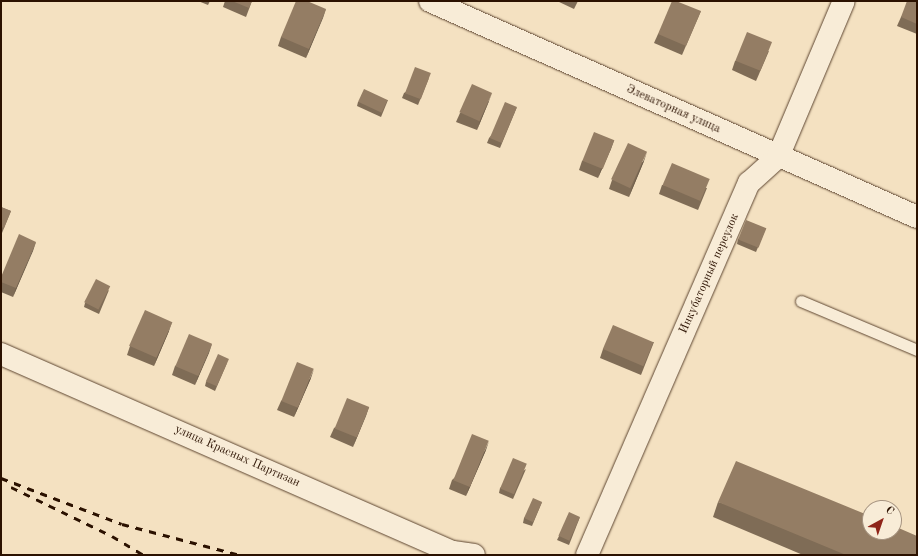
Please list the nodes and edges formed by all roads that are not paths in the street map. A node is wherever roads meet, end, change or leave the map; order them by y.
1 (430, 1) edge
2 (844, 1) edge
3 (778, 157) junction
4 (917, 217) edge
5 (801, 301) dead end
6 (917, 350) edge
7 (1, 354) edge
8 (474, 555) edge
9 (587, 555) edge

1 - 3 street, Элеваторная улица
2 - 3 street, Инкубаторный переулок
3 - 4 street, Элеваторная улица
3 - 9 street, Инкубаторный переулок
5 - 6 lane
7 - 8 street, улица Красных Партизан

